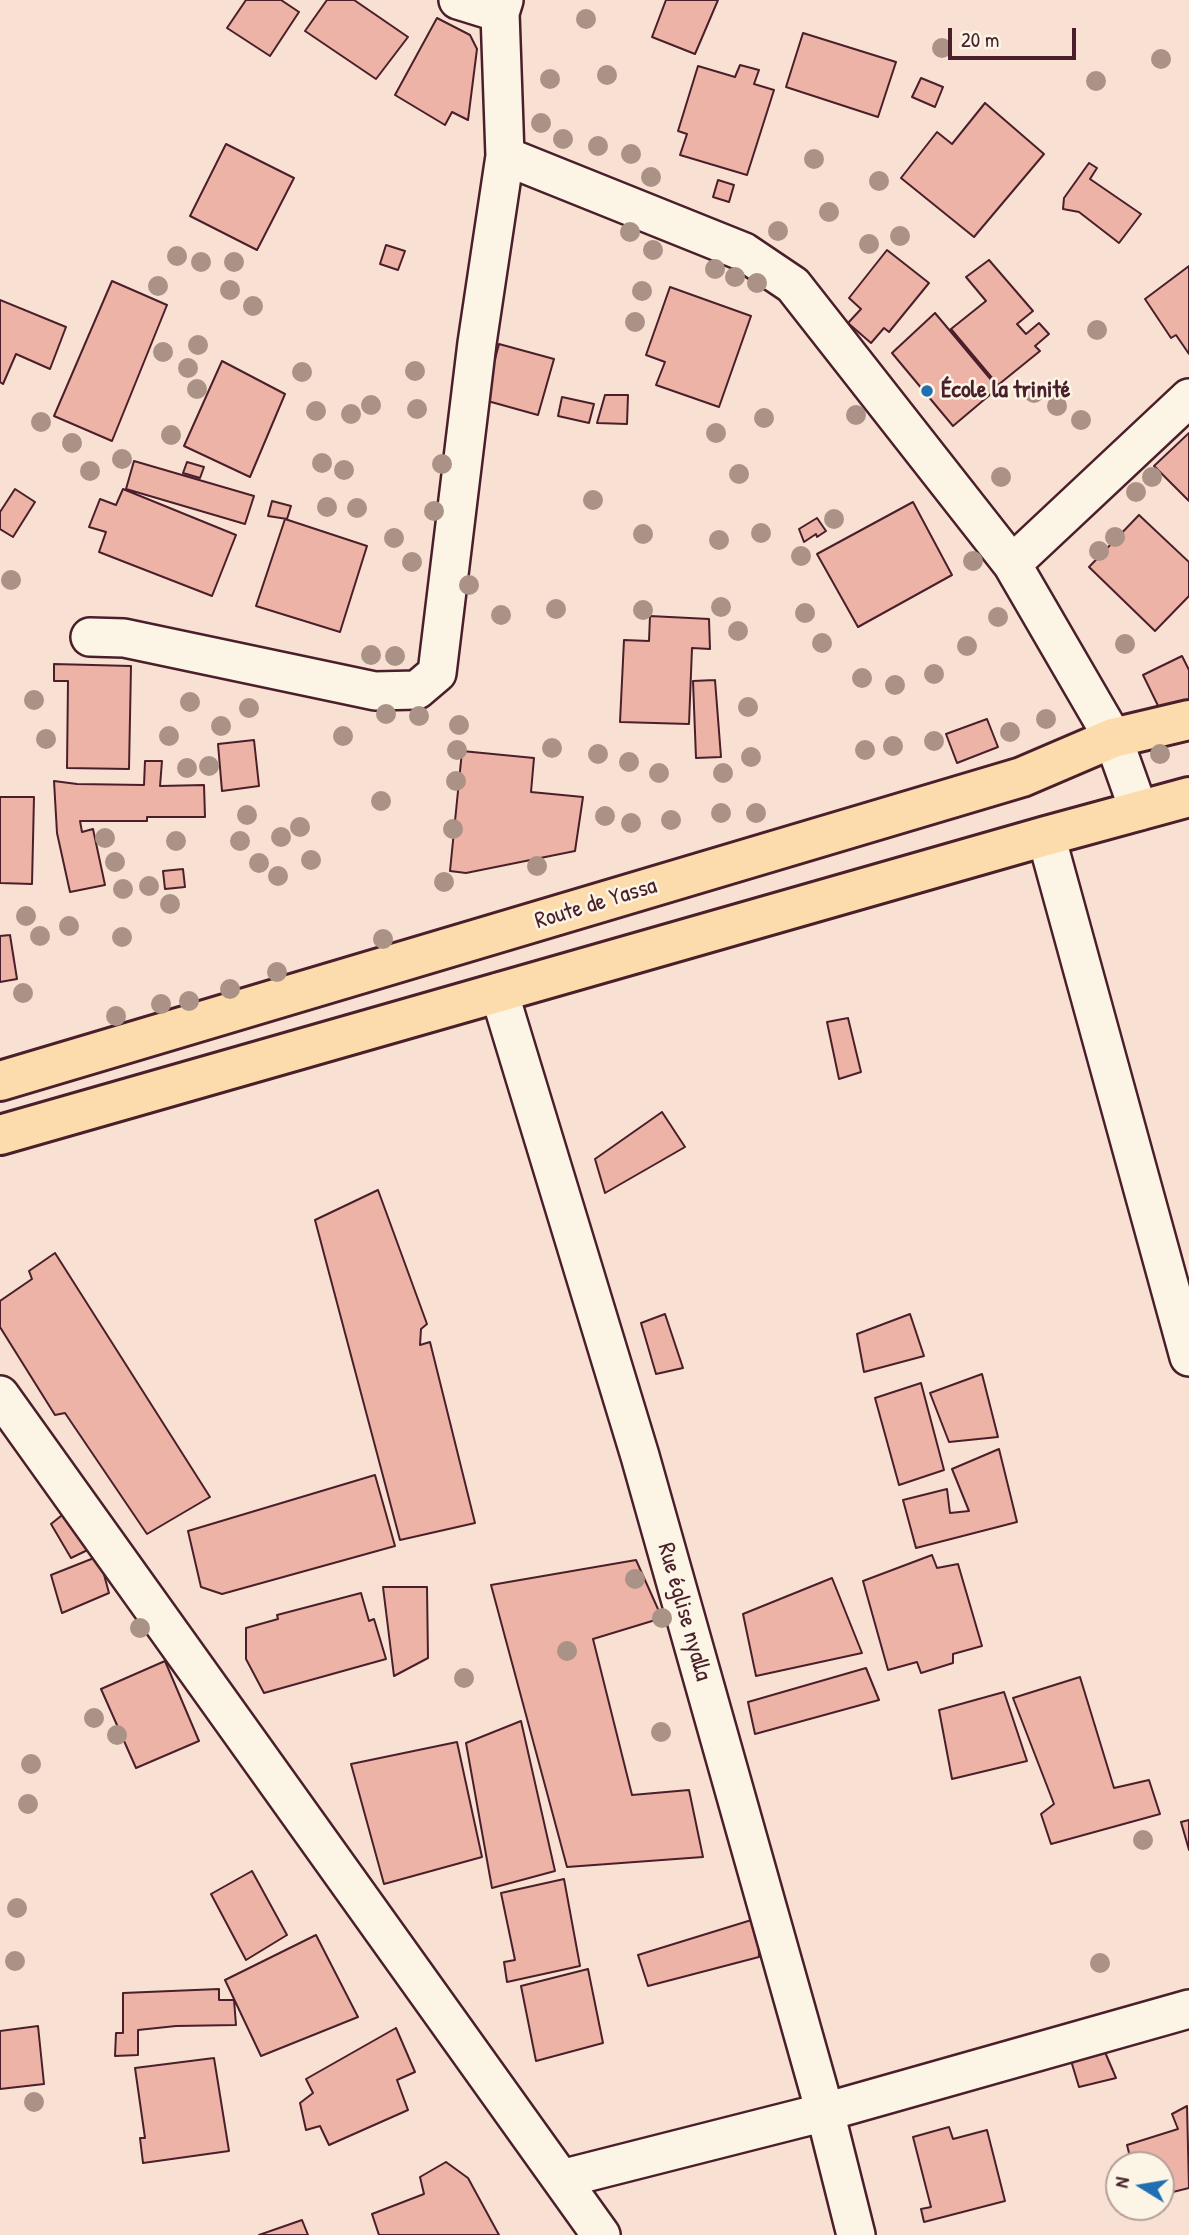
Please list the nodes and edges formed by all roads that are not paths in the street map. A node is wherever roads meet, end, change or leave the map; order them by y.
1 (458, 0) edge
2 (502, 6) edge
3 (505, 156) junction
4 (1189, 398) edge
5 (1012, 564) junction
6 (90, 637) dead end
7 (1189, 720) edge
8 (1113, 738) junction
9 (1189, 797) edge
10 (1139, 811) junction
11 (1046, 836) junction
12 (499, 992) junction
13 (0, 1081) edge
14 (0, 1135) edge
15 (1189, 1357) edge
16 (0, 1395) edge
17 (1189, 2009) edge
18 (825, 2112) junction
19 (561, 2179) junction
20 (601, 2235) edge
21 (856, 2235) edge

1 - 2 street
2 - 3 street
3 - 5 street
3 - 6 street
4 - 5 street
5 - 8 street
7 - 8 main road, Route de Yassa
8 - 10 street
8 - 13 main road, Route de Yassa
9 - 10 main road
10 - 11 main road
11 - 12 main road
11 - 15 street
12 - 14 main road
12 - 18 street, Rue église nyalla
16 - 19 street
17 - 18 street
18 - 19 street
18 - 21 street, Rue église nyalla
19 - 20 street

